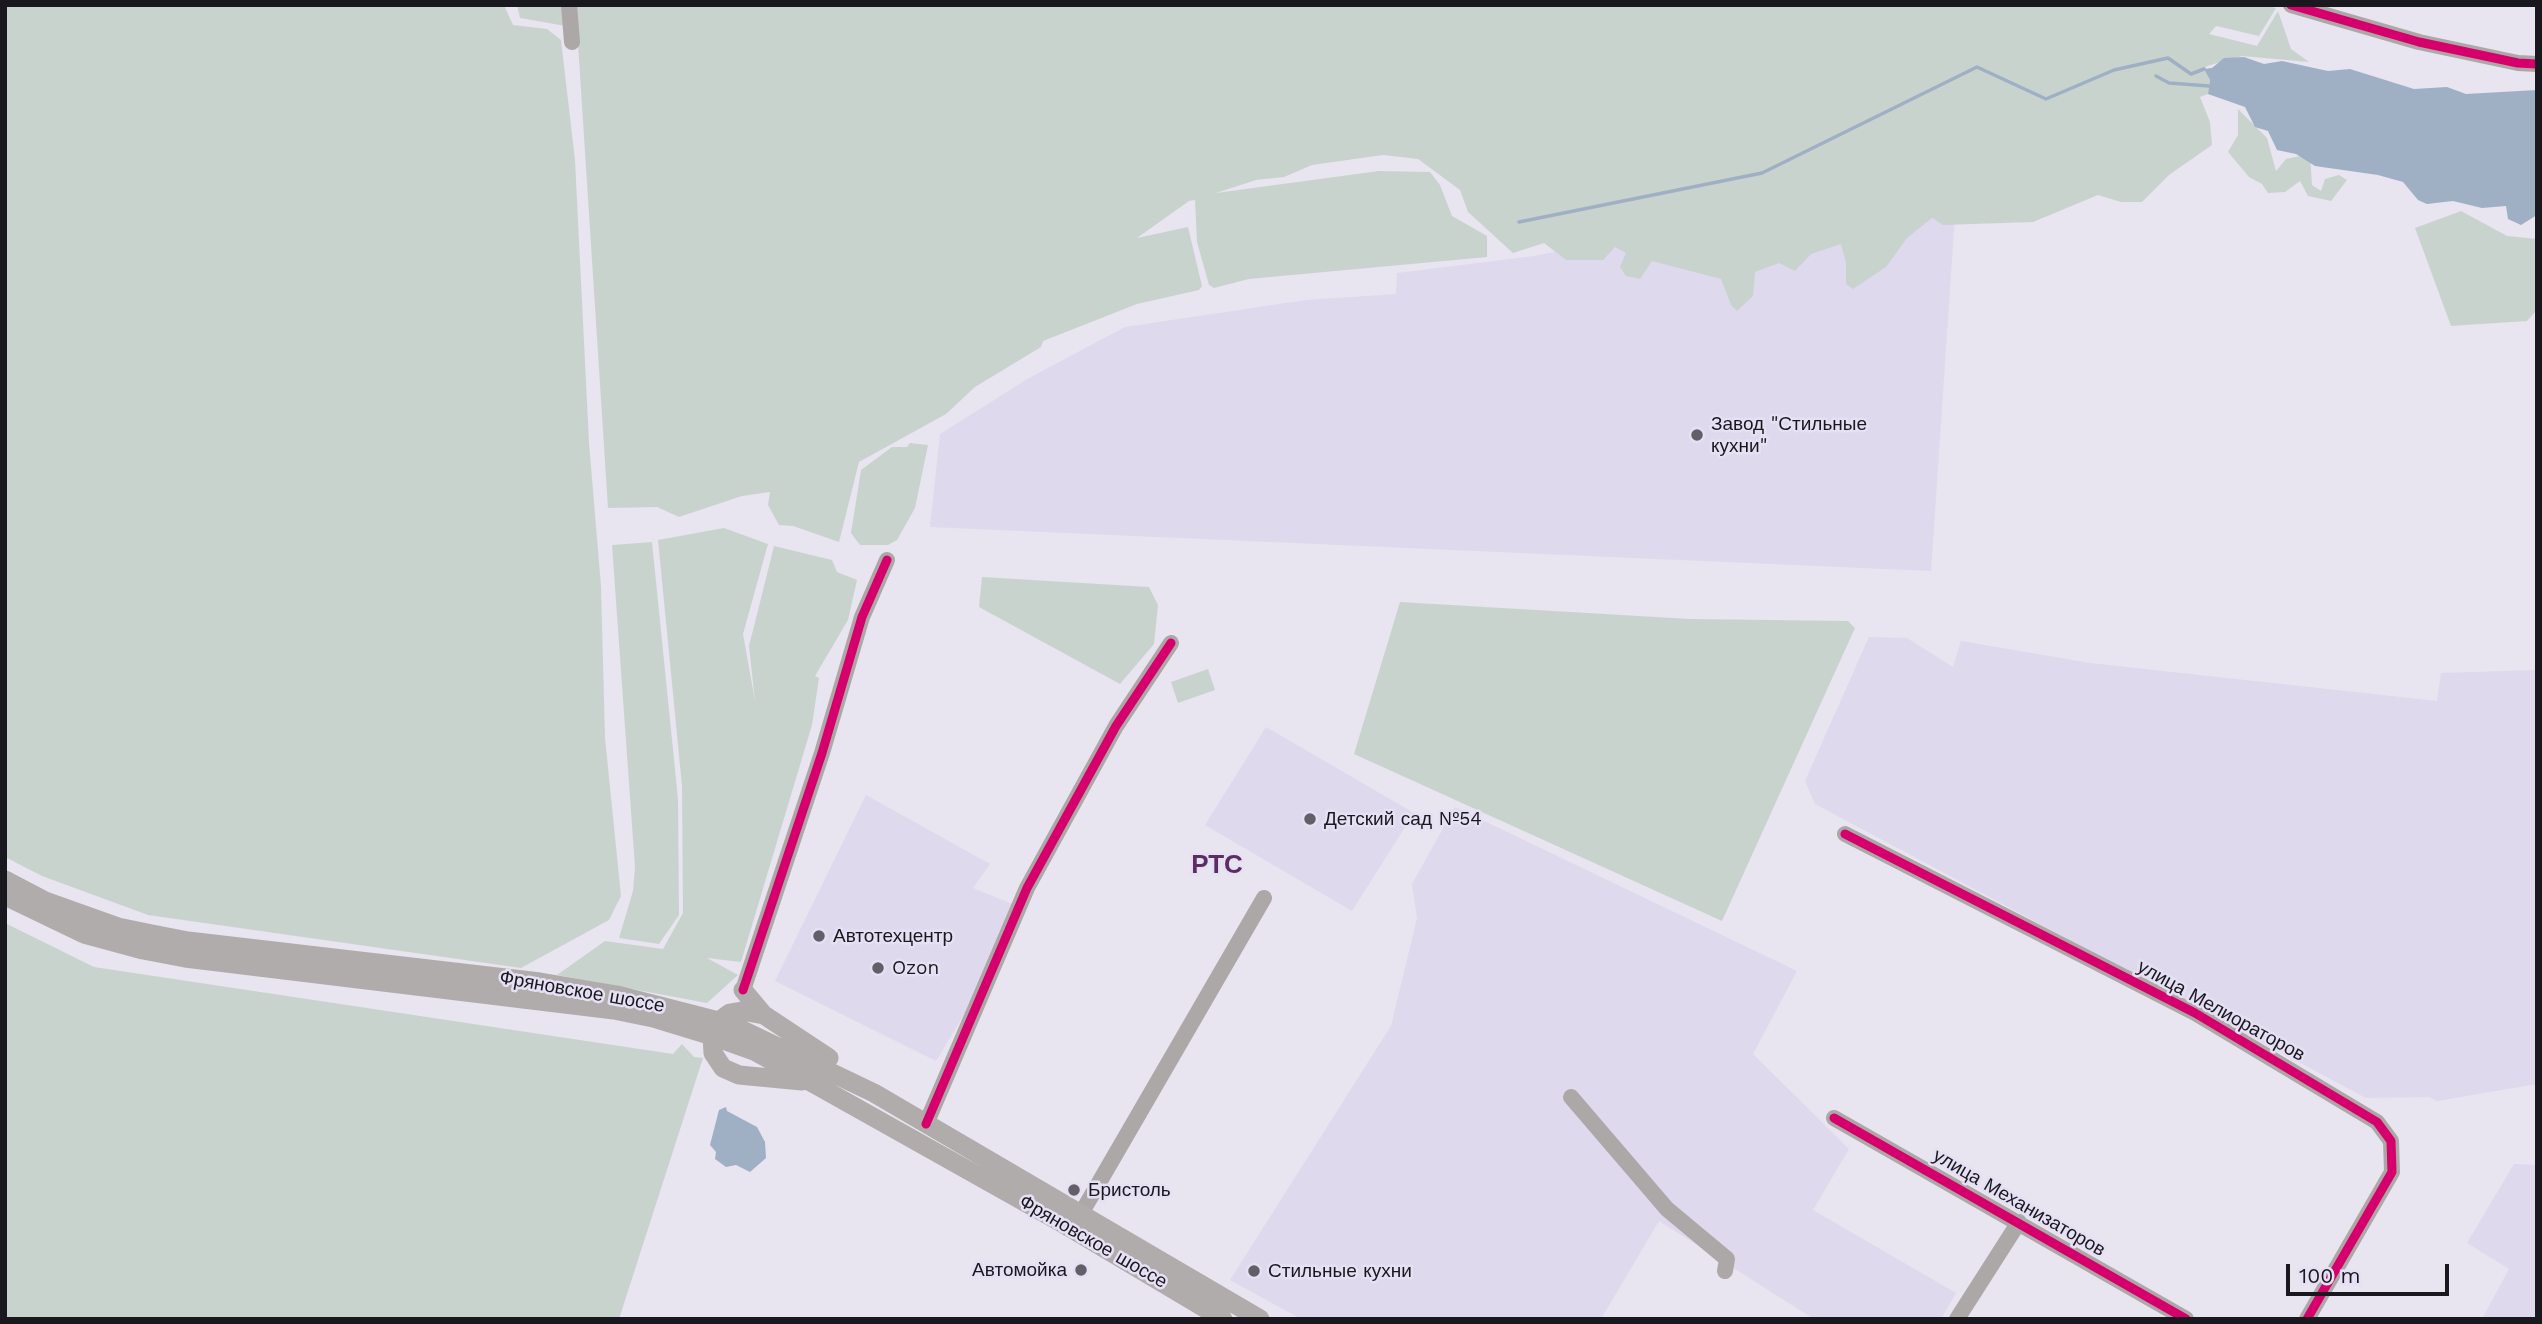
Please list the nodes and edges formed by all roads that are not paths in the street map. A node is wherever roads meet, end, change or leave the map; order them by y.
1 (569, 5) edge
2 (2291, 5) edge
3 (572, 42) dead end
4 (2537, 64) edge
5 (887, 560) dead end
6 (1171, 643) dead end
7 (1845, 834) dead end
8 (5, 880) edge
9 (5, 896) edge
10 (1264, 898) dead end
11 (743, 990) junction
12 (684, 1011) junction
13 (764, 1015) junction
14 (716, 1029) junction
15 (810, 1082) junction
16 (874, 1093) junction
17 (1571, 1097) dead end
18 (1834, 1118) dead end
19 (926, 1124) junction
20 (1082, 1212) junction
21 (2018, 1222) junction
22 (1725, 1271) dead end
23 (1223, 1319) edge
24 (1261, 1319) edge
25 (1956, 1319) edge
26 (2186, 1319) edge
27 (2307, 1319) edge

1 - 3 street
2 - 4 street
5 - 11 street
6 - 19 street
7 - 27 street, улица Мелиораторов
8 - 12 main road, Фряновское шоссе
9 - 14 main road, Фряновское шоссе
10 - 20 street
11 - 12 main road
11 - 13 main road
11 - 14 main road
12 - 14 main road, Фряновское шоссе
13 - 14 main road
13 - 16 main road
14 - 15 main road, Фряновское шоссе
14 - 15 main road
14 - 16 main road, Фряновское шоссе
15 - 23 main road, Фряновское шоссе
16 - 19 main road, Фряновское шоссе
17 - 22 street
18 - 21 street, улица Механизаторов
19 - 20 main road, Фряновское шоссе
20 - 24 main road, Фряновское шоссе
21 - 25 street
21 - 26 street, улица Механизаторов

